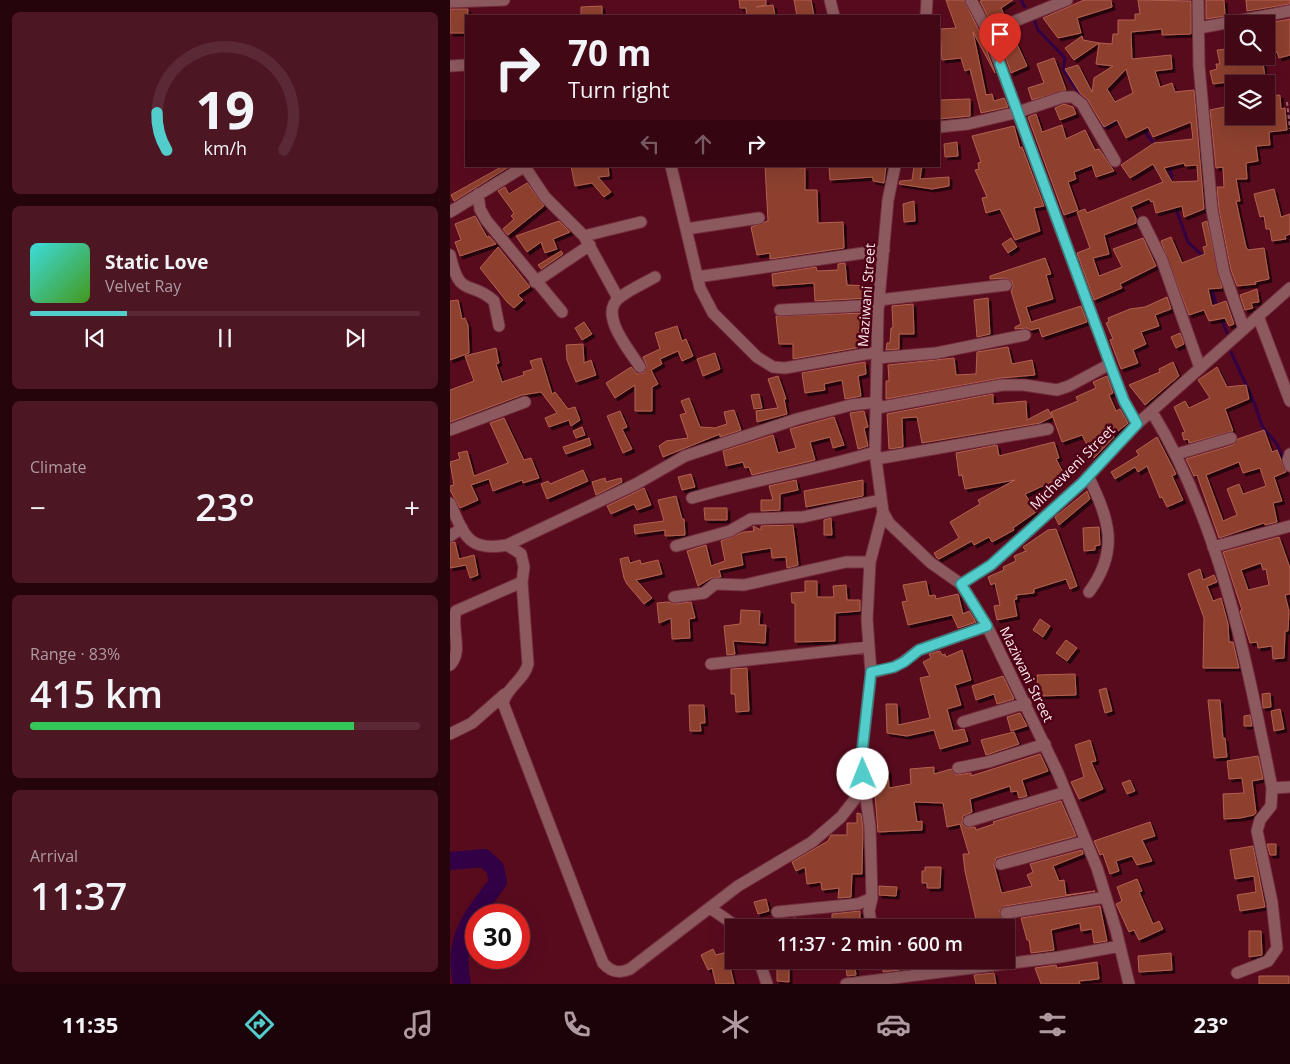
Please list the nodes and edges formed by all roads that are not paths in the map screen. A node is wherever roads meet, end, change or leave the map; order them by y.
1 (504, 0) edge
2 (830, 0) edge
3 (927, 0) edge
4 (971, 0) edge
5 (1067, 0) edge
6 (1198, 0) edge
7 (450, 2) edge
8 (1290, 12) edge
9 (834, 15) edge
10 (926, 15) edge
11 (1199, 28) junction
12 (988, 32) junction
13 (1018, 112) junction
14 (940, 127) edge
15 (1115, 161) dead end
16 (523, 167) edge
17 (526, 167) edge
18 (671, 167) edge
19 (895, 167) edge
20 (478, 194) junction
21 (450, 212) edge
22 (760, 218) dead end
23 (641, 222) dead end
24 (1143, 222) dead end
25 (686, 229) junction
26 (587, 241) junction
27 (884, 250) junction
28 (450, 255) edge
29 (655, 277) dead end
30 (697, 277) junction
31 (535, 282) junction
32 (1006, 285) dead end
33 (1290, 288) edge
34 (618, 298) junction
35 (879, 303) junction
36 (780, 310) dead end
37 (562, 312) dead end
38 (1258, 316) junction
39 (500, 326) dead end
40 (1244, 329) junction
41 (1025, 335) dead end
42 (877, 355) junction
43 (1110, 364) junction
44 (640, 367) dead end
45 (1200, 368) junction
46 (1290, 401) edge
47 (525, 402) dead end
48 (877, 405) junction
49 (1152, 412) junction
50 (1137, 424) junction
51 (1048, 429) dead end
52 (450, 430) edge
53 (1231, 438) dead end
54 (1177, 454) junction
55 (1290, 454) edge
56 (876, 456) junction
57 (1290, 466) edge
58 (1088, 476) junction
59 (692, 498) dead end
60 (880, 500) junction
61 (450, 502) edge
62 (883, 512) junction
63 (1290, 526) edge
64 (462, 528) junction
65 (450, 536) edge
66 (507, 545) junction
67 (676, 546) dead end
68 (1213, 547) junction
69 (870, 562) junction
70 (522, 582) junction
71 (961, 584) junction
72 (1089, 592) dead end
73 (674, 597) dead end
74 (987, 626) junction
75 (868, 647) junction
76 (711, 664) dead end
77 (450, 665) edge
78 (871, 672) junction
79 (505, 694) junction
80 (1026, 703) junction
81 (963, 722) dead end
82 (450, 734) edge
83 (1045, 744) junction
84 (958, 768) dead end
85 (865, 786) junction
86 (1290, 787) edge
87 (1272, 788) junction
88 (1066, 792) junction
89 (969, 821) dead end
90 (1086, 841) junction
91 (1001, 864) dead end
92 (1106, 897) junction
93 (872, 898) junction
94 (710, 908) junction
95 (777, 912) dead end
96 (1006, 913) dead end
97 (726, 919) edge
98 (870, 919) edge
99 (1120, 946) junction
100 (763, 969) edge
101 (916, 969) edge
102 (1237, 973) dead end
103 (918, 974) junction
104 (767, 984) edge
105 (846, 984) edge
106 (1129, 984) edge

1 - 7 street
2 - 9 street
3 - 10 street
4 - 12 street
5 - 12 street
6 - 11 street
8 - 11 street
11 - 40 street
12 - 13 street
13 - 14 street
13 - 15 street
13 - 43 street
16 - 20 street
17 - 26 street
18 - 25 street
19 - 27 street, Maziwani Street
20 - 21 street
20 - 31 street
22 - 25 street
23 - 26 street
24 - 45 street
25 - 30 street
26 - 31 street
26 - 34 street
27 - 30 street
27 - 35 street, Maziwani Street
28 - 39 street
29 - 34 street
30 - 42 street
31 - 37 street
32 - 35 street
33 - 38 street, Micheweni Street
34 - 44 street
35 - 36 street
35 - 42 street, Maziwani Street
38 - 40 street, Micheweni Street
38 - 46 street
40 - 45 street, Micheweni Street
41 - 42 street
42 - 48 street, Maziwani Street
43 - 48 street
43 - 50 street
45 - 49 street, Micheweni Street
47 - 52 street
48 - 56 street, Maziwani Street
48 - 66 street
49 - 50 street, Micheweni Street
49 - 54 street
50 - 58 street, Micheweni Street
51 - 56 street
53 - 54 street
54 - 68 street
55 - 57 street
56 - 59 street
56 - 60 street, Maziwani Street
58 - 71 street, Micheweni Street
58 - 72 street
60 - 62 street, Maziwani Street
60 - 67 street
61 - 64 street
62 - 69 street
62 - 71 street, Maziwani Street
63 - 68 street
64 - 65 street
64 - 66 street
66 - 70 street
68 - 87 street
69 - 73 street
69 - 75 street
70 - 77 street
70 - 79 street
71 - 74 street, Maziwani Street
74 - 78 street
74 - 80 street, Maziwani Street
75 - 76 street
75 - 78 street
78 - 85 street
79 - 82 street
79 - 94 street
80 - 81 street
80 - 83 street, Maziwani Street
83 - 84 street
83 - 88 street, Maziwani Street
85 - 93 street
85 - 94 street
86 - 87 street
87 - 102 street
88 - 89 street
88 - 90 street, Maziwani Street
90 - 91 street
90 - 92 street, Maziwani Street
92 - 96 street
92 - 99 street, Maziwani Street
93 - 95 street
93 - 98 street
94 - 97 street
99 - 103 street
99 - 106 street, Maziwani Street
100 - 104 street
101 - 103 street
103 - 105 street

